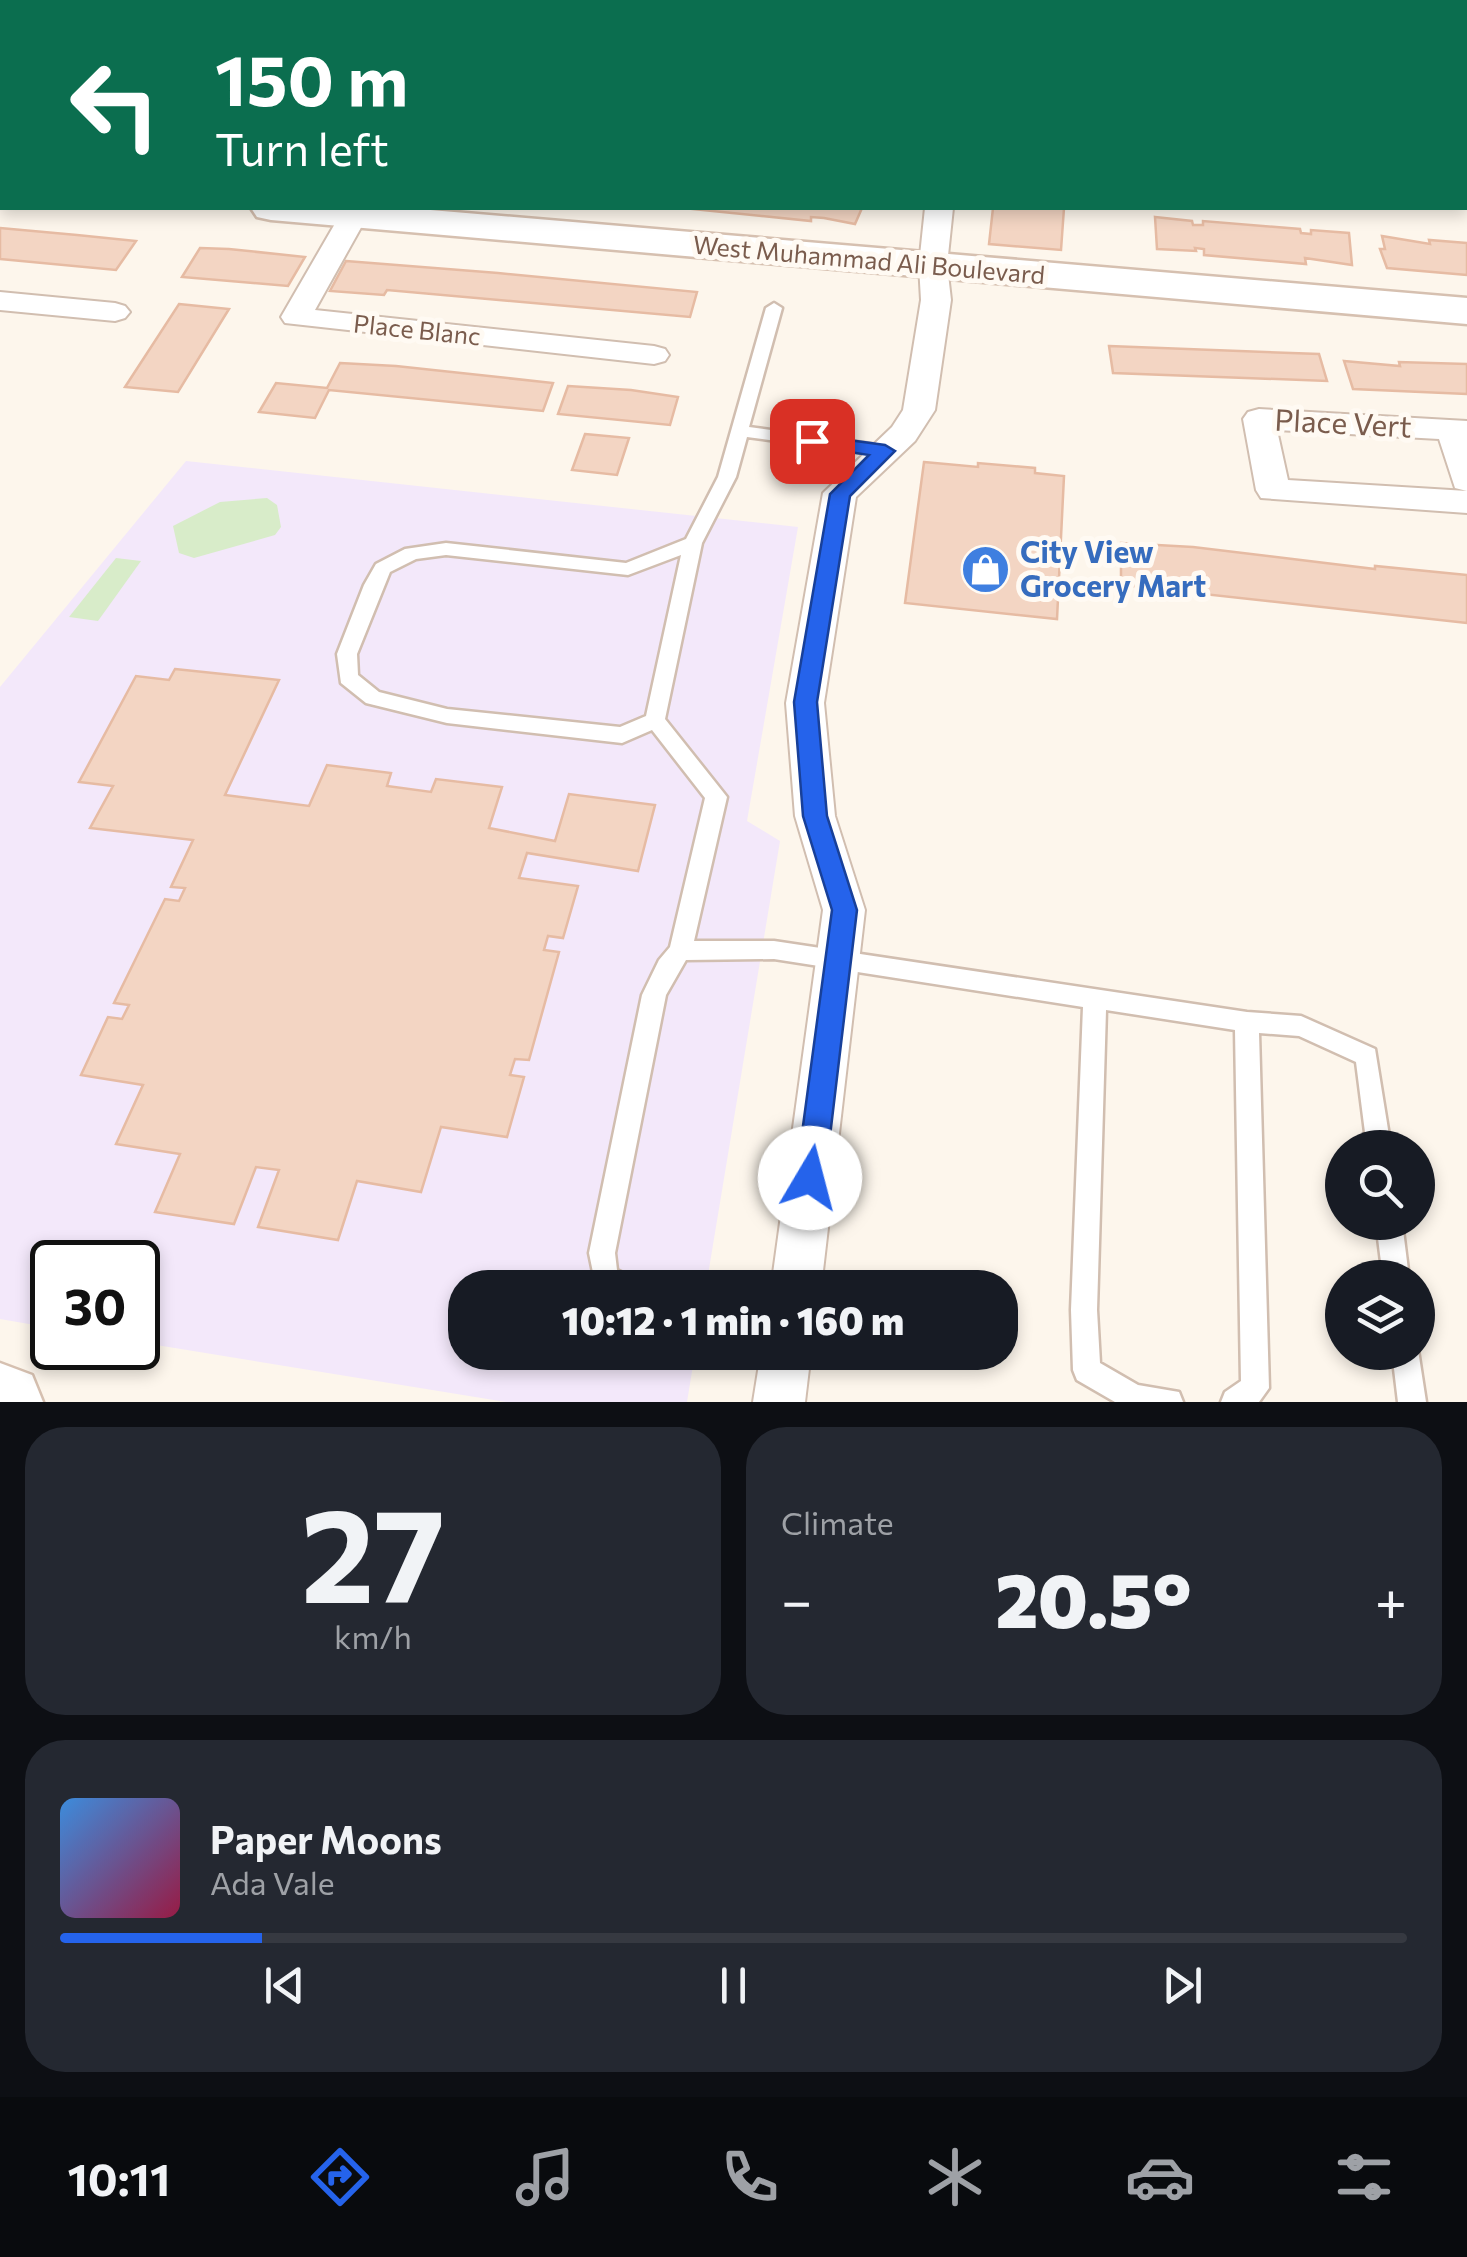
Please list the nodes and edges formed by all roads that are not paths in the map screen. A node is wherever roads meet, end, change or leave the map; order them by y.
1 (295, 210) edge
2 (939, 210) edge
3 (354, 215) junction
4 (933, 266) junction
5 (0, 301) edge
6 (774, 308) dead end
7 (1467, 311) edge
8 (116, 312) dead end
9 (654, 355) dead end
10 (1460, 430) edge
11 (740, 431) junction
12 (885, 451) junction
13 (1467, 480) edge
14 (1467, 502) edge
15 (693, 543) junction
16 (655, 720) junction
17 (680, 951) junction
18 (840, 959) junction
19 (1095, 998) junction
20 (1247, 1022) junction
21 (1377, 1130) edge
22 (605, 1270) edge
23 (798, 1270) edge
24 (784, 1370) edge
25 (1408, 1370) edge
26 (780, 1402) edge
27 (1169, 1402) edge
28 (1235, 1402) edge
29 (1412, 1402) edge

1 - 3 main road, West Muhammad Ali Boulevard
2 - 4 street
3 - 4 main road, West Muhammad Ali Boulevard
3 - 9 street, Place Blanc
4 - 7 main road, West Muhammad Ali Boulevard
4 - 12 street
5 - 8 street
6 - 11 lane
10 - 13 street, Place Vert
10 - 14 street, Place Vert
11 - 12 lane
11 - 15 lane
12 - 18 street
15 - 16 lane
15 - 16 lane
16 - 17 lane
17 - 18 lane
17 - 22 lane
18 - 19 lane
18 - 23 street
19 - 20 lane
19 - 27 lane
20 - 21 lane
20 - 28 lane
24 - 26 street
25 - 29 lane

